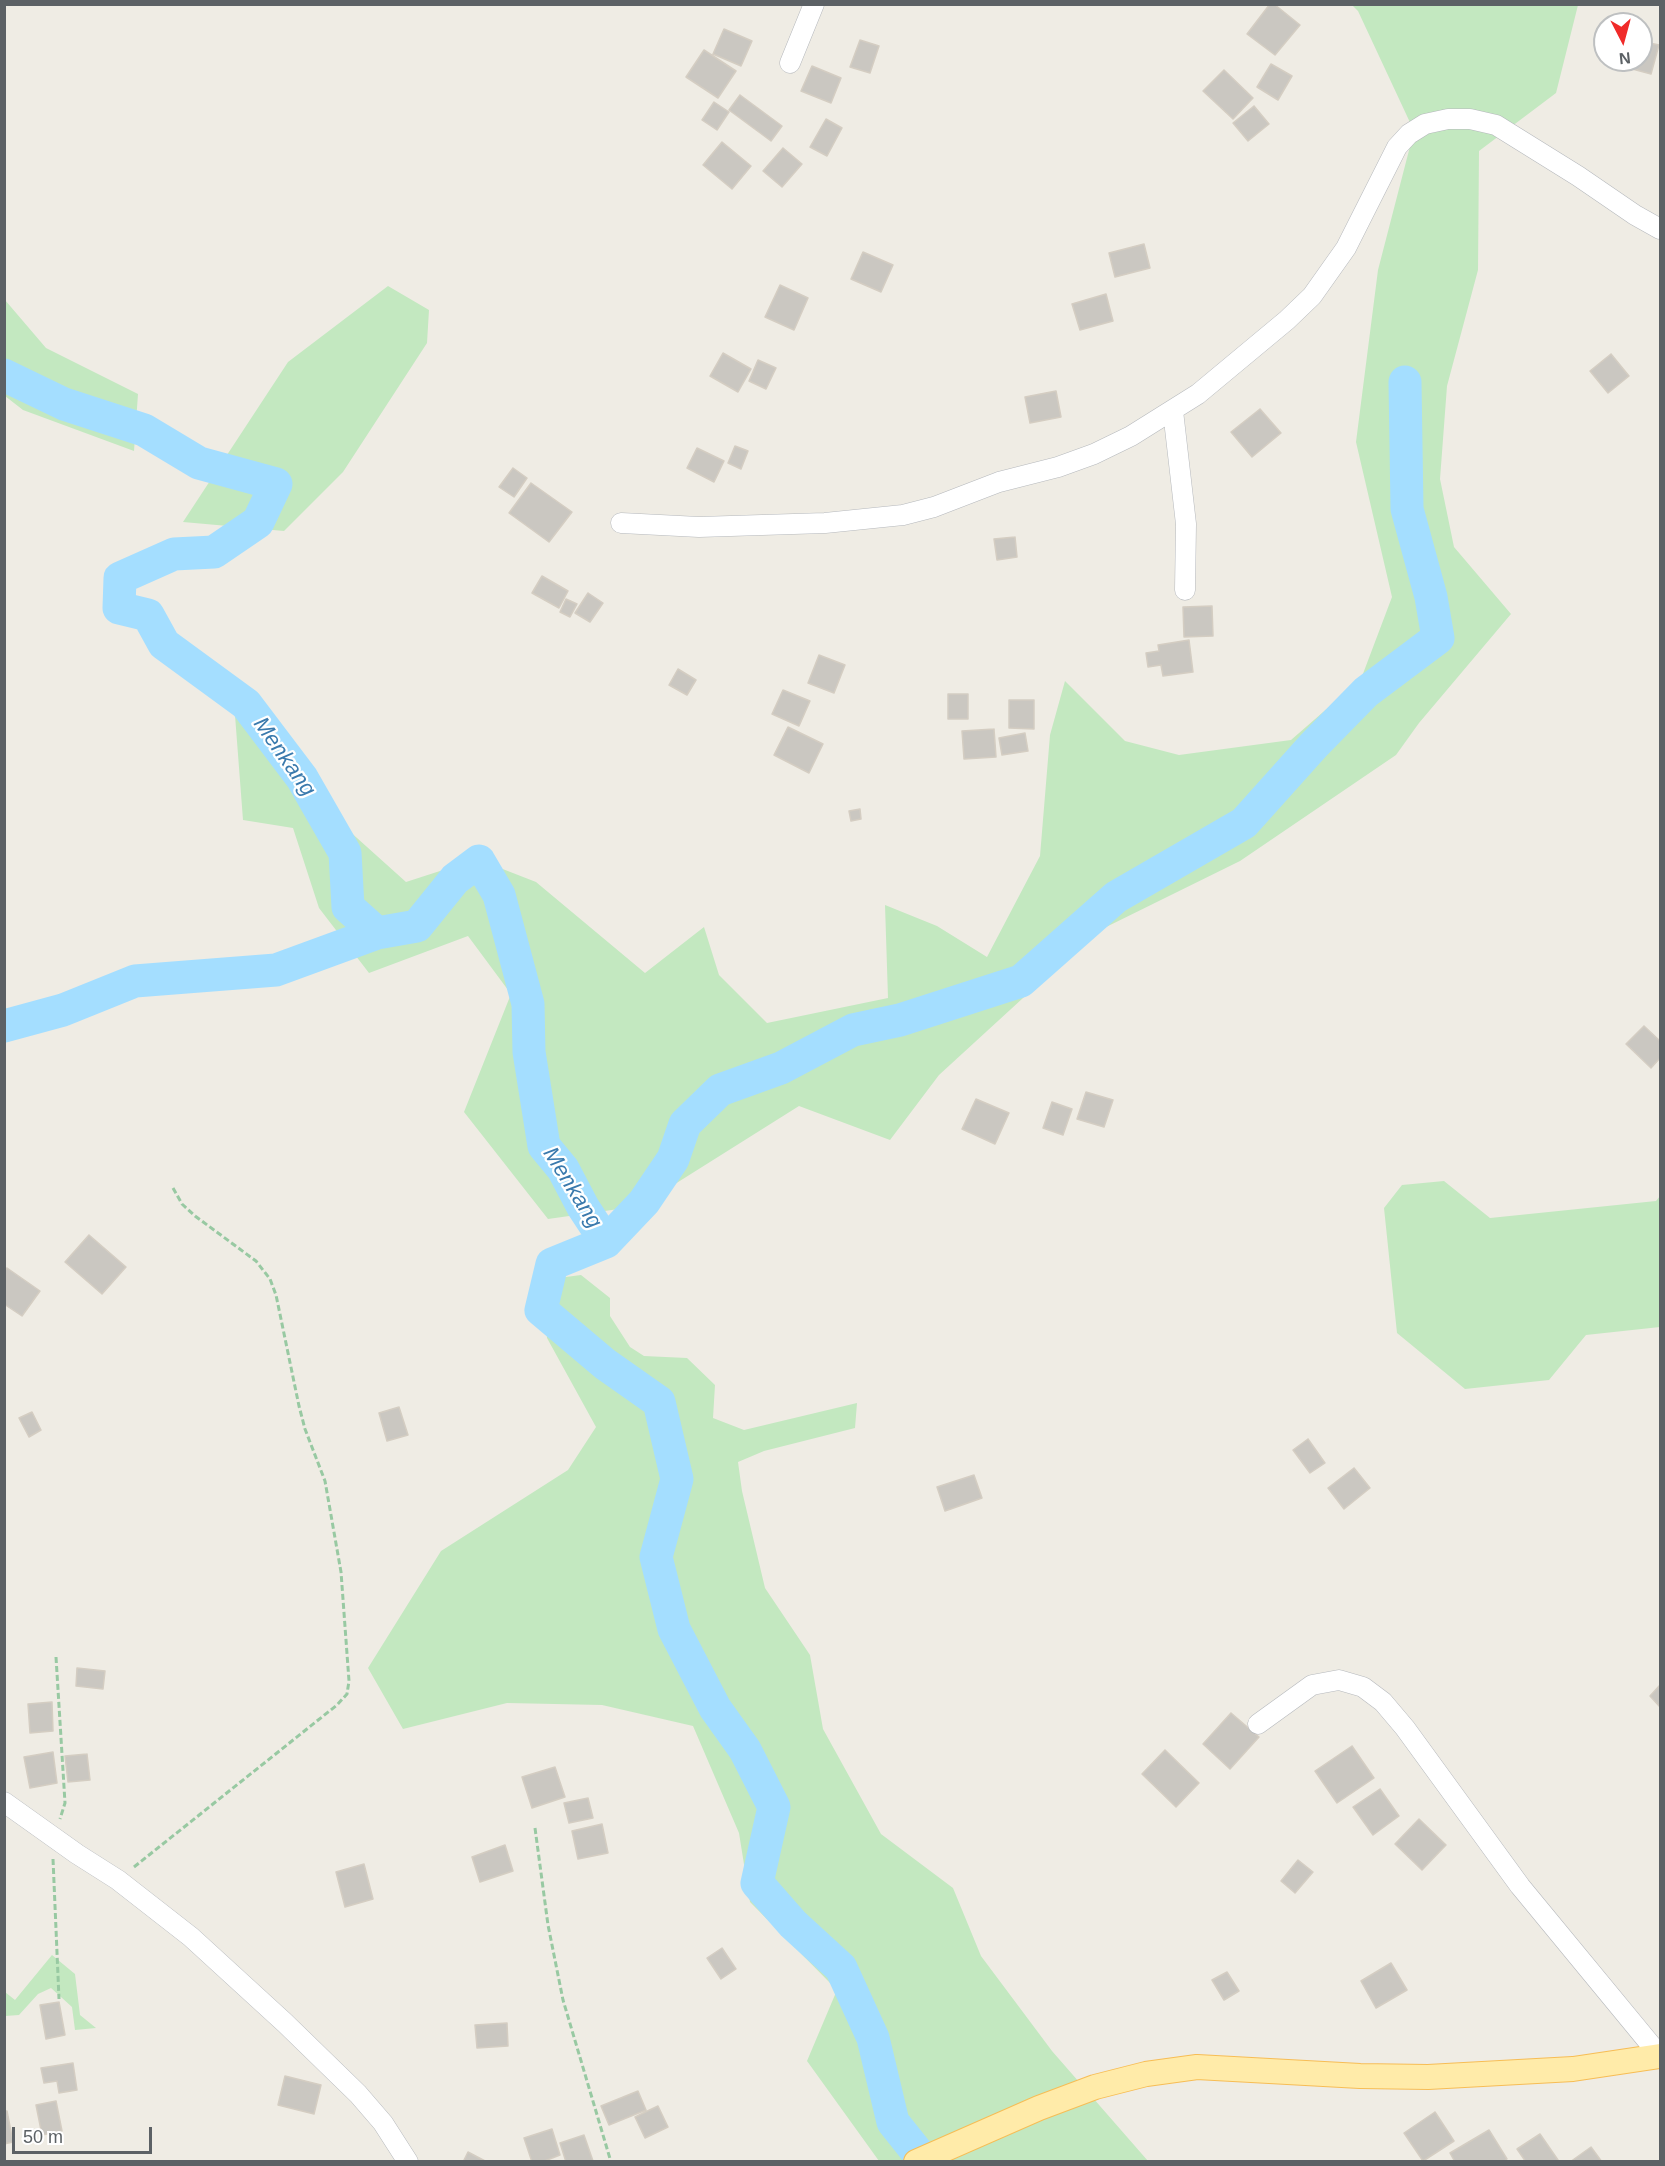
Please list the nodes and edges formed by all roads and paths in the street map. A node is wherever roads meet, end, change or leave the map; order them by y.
1 (814, 4) edge
2 (790, 63) dead end
3 (1660, 229) edge
4 (1173, 411) junction
5 (621, 523) dead end
6 (1185, 590) dead end
7 (173, 1188) dead end
8 (56, 1657) dead end
9 (1258, 1724) dead end
10 (4, 1802) edge
11 (535, 1828) dead end
12 (50, 1835) junction
13 (118, 1880) junction
14 (58, 1999) dead end
15 (1660, 2056) edge
16 (923, 2159) edge
17 (408, 2162) edge
18 (611, 2162) edge

1 - 2 street
3 - 4 street
4 - 5 street
4 - 6 street
7 - 13 path
8 - 12 path
9 - 15 street
10 - 12 street
11 - 18 path
12 - 13 street
12 - 14 path
13 - 17 street
15 - 16 main road

